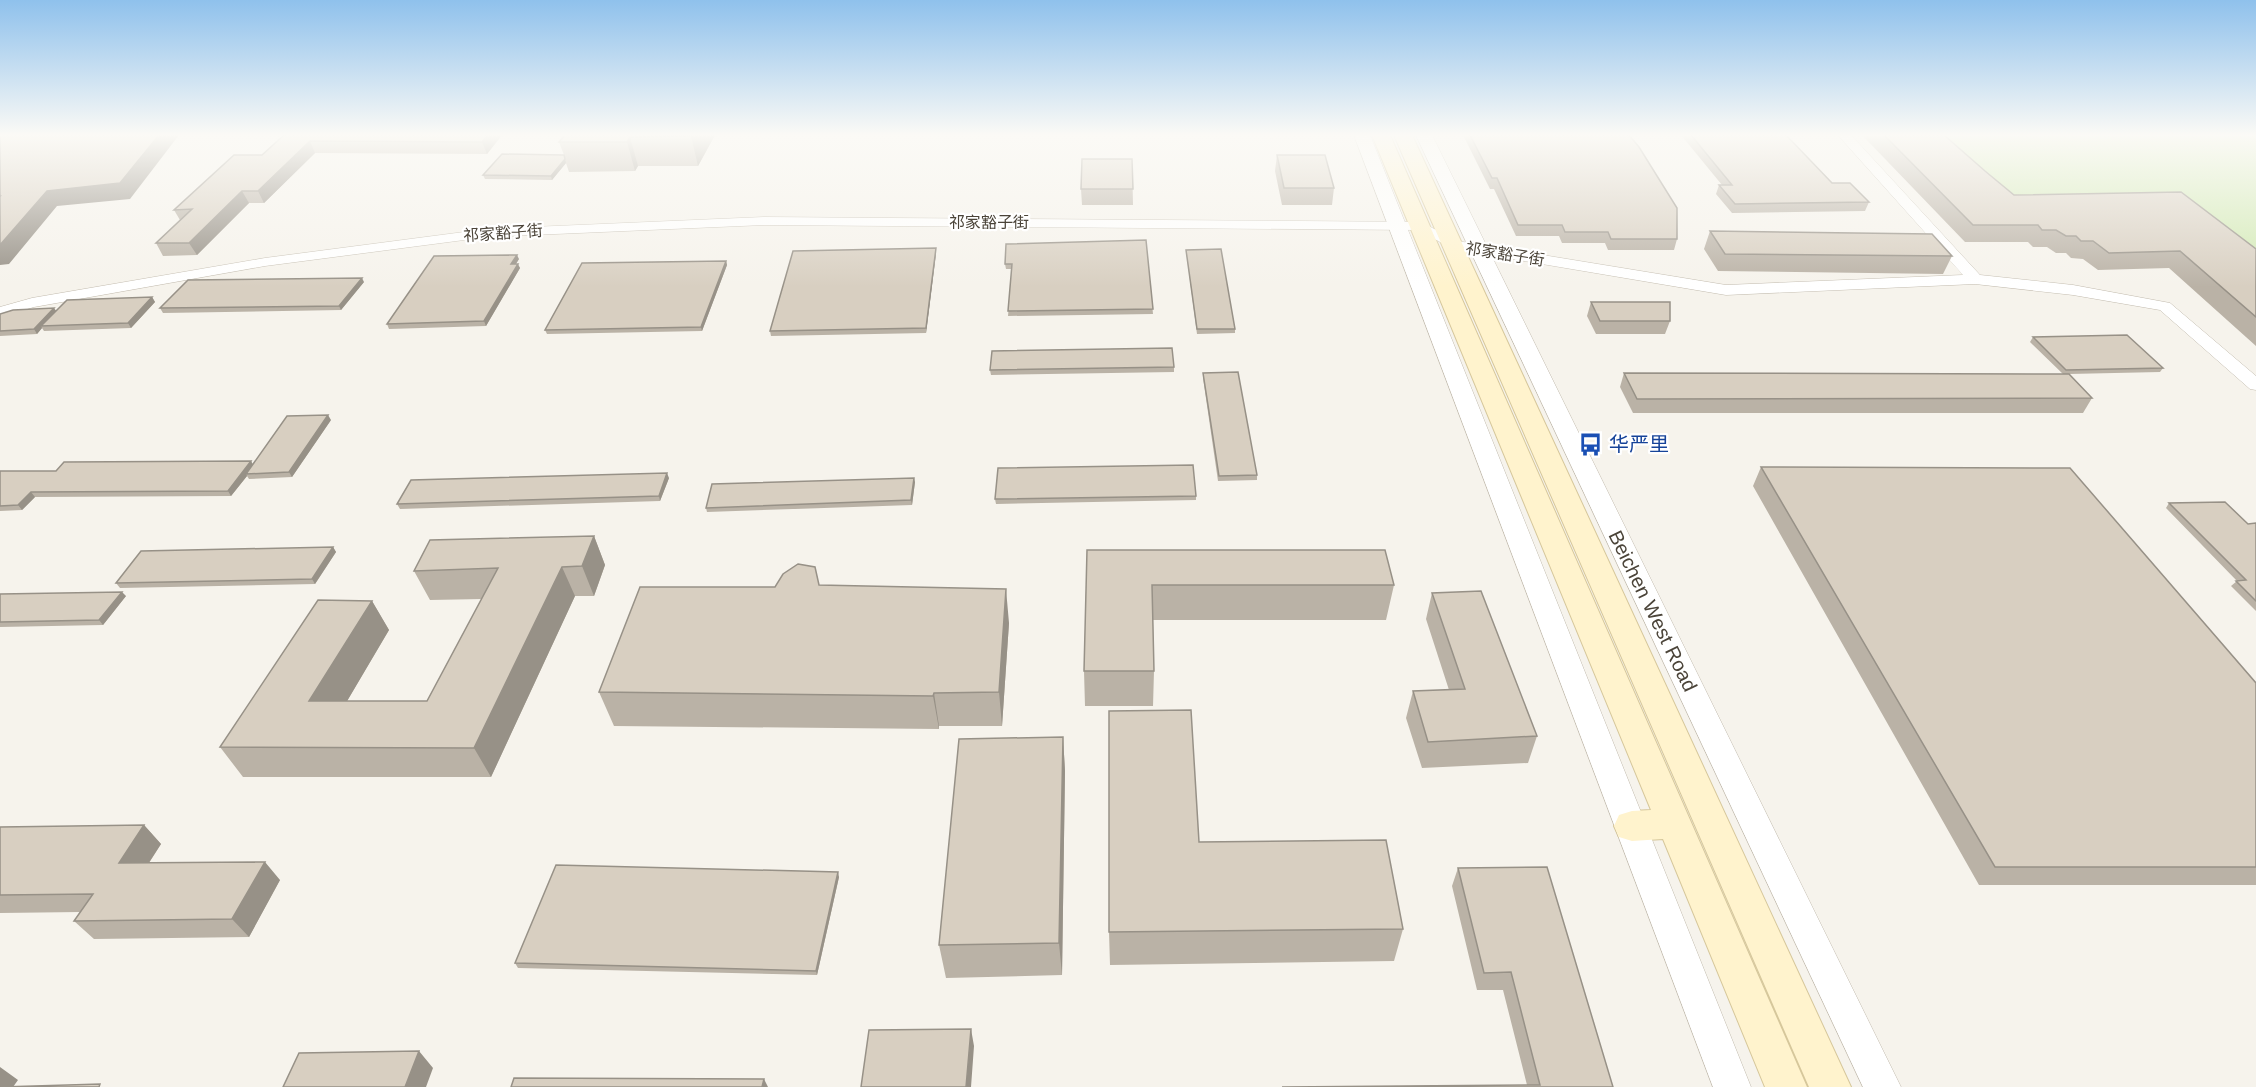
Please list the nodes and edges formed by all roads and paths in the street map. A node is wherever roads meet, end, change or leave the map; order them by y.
1 (1389, 186) edge
2 (1397, 186) edge
3 (1431, 186) edge
4 (1443, 186) edge
5 (1890, 186) edge
6 (1410, 226) junction
7 (1466, 248) junction
8 (1975, 279) junction
9 (0, 312) edge
10 (2256, 385) edge
11 (1674, 824) junction
12 (1632, 826) junction
13 (1732, 1087) edge
14 (1786, 1087) edge
15 (1830, 1087) edge
16 (1882, 1087) edge

1 - 6 street
2 - 6 main road
3 - 7 main road, Beichen West Road
4 - 7 street, Beichen West Road
5 - 8 street
6 - 7 street, 祁家豁子街
6 - 9 street, 祁家豁子街
6 - 11 main road
6 - 12 street
7 - 8 street, 祁家豁子街
7 - 15 main road, Beichen West Road
7 - 16 street, Beichen West Road
8 - 10 street, 祁家豁子街
11 - 12 main road
11 - 14 main road
12 - 13 street

